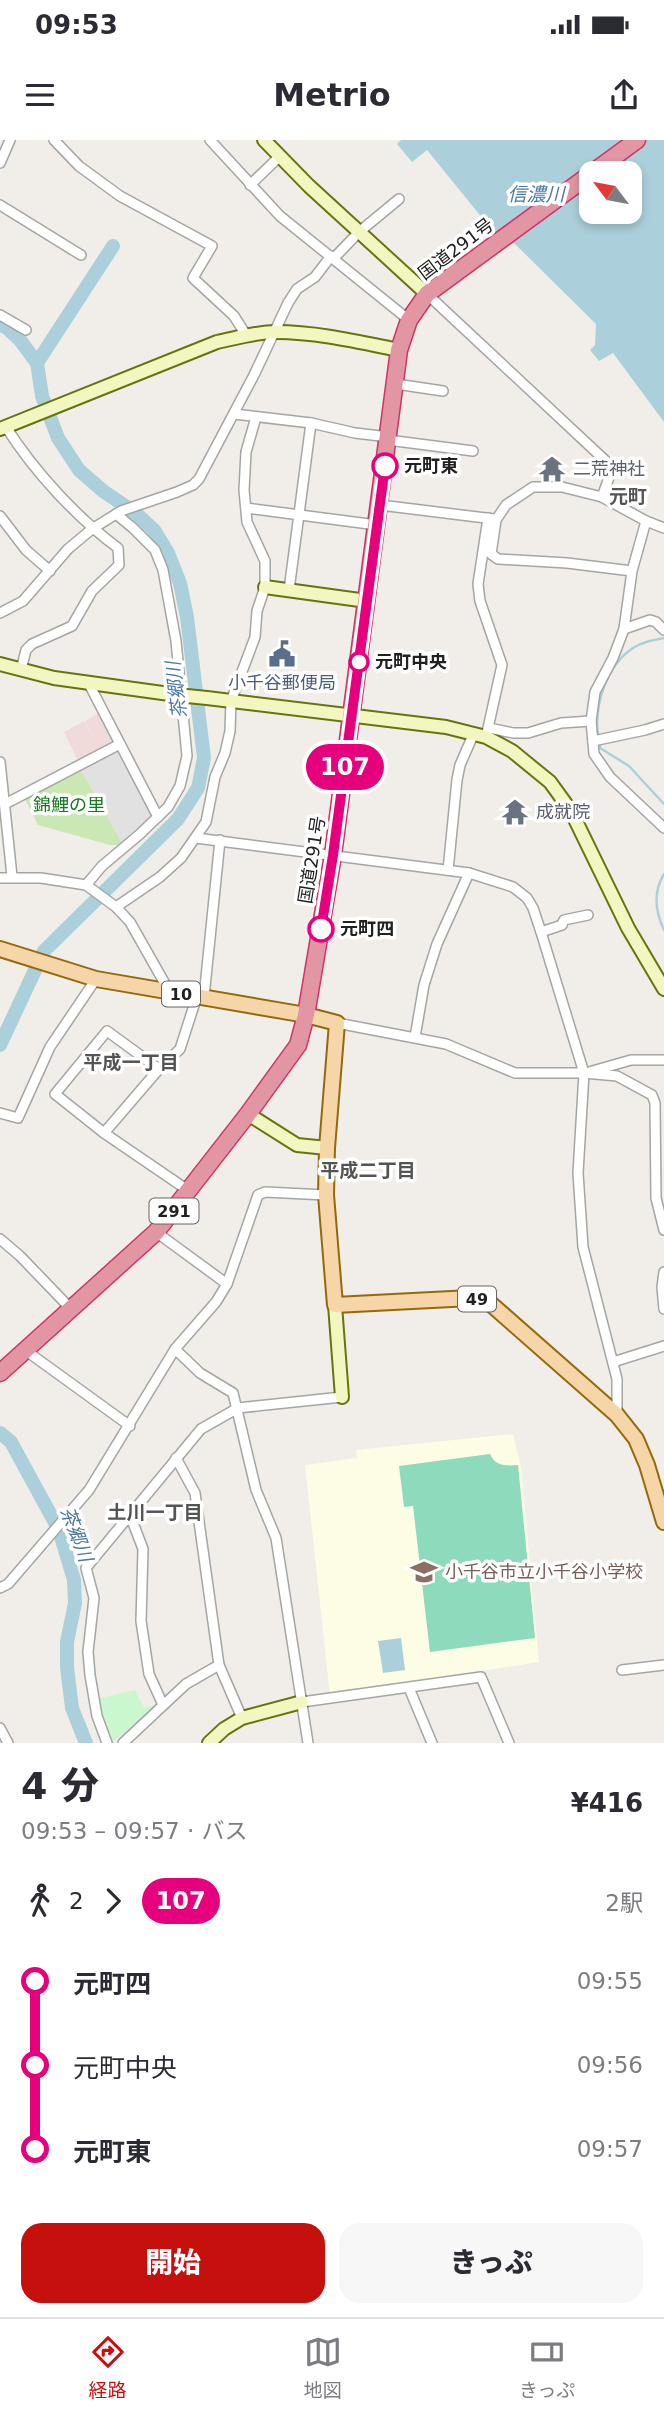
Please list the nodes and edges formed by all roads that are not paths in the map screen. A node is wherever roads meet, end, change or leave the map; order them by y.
1 (10, 140) edge
2 (54, 140) edge
3 (210, 140) edge
4 (264, 140) edge
5 (637, 140) edge
6 (279, 157) junction
7 (0, 163) edge
8 (250, 185) junction
9 (399, 199) dead end
10 (0, 205) edge
11 (359, 232) junction
12 (81, 255) dead end
13 (333, 257) junction
14 (427, 294) junction
15 (0, 315) edge
16 (409, 320) junction
17 (26, 330) dead end
18 (275, 332) junction
19 (246, 335) junction
20 (400, 350) junction
21 (396, 384) junction
22 (443, 391) dead end
23 (234, 414) junction
24 (256, 416) junction
25 (311, 423) junction
26 (4, 424) edge
27 (389, 438) junction
28 (473, 451) dead end
29 (602, 497) junction
30 (380, 505) junction
31 (246, 508) junction
32 (118, 513) junction
33 (299, 515) junction
34 (0, 516) edge
35 (492, 519) junction
36 (646, 521) junction
37 (377, 525) junction
38 (664, 528) edge
39 (92, 529) junction
40 (50, 571) junction
41 (632, 571) junction
42 (265, 587) junction
43 (289, 590) junction
44 (367, 601) junction
45 (0, 613) edge
46 (624, 629) junction
47 (664, 630) edge
48 (0, 664) edge
49 (21, 670) junction
50 (89, 684) junction
51 (231, 701) junction
52 (352, 716) junction
53 (591, 721) junction
54 (664, 724) edge
55 (483, 733) junction
56 (596, 740) junction
57 (120, 744) junction
58 (0, 762) edge
59 (5, 804) junction
60 (158, 817) junction
61 (664, 828) edge
62 (196, 838) junction
63 (220, 840) junction
64 (333, 855) junction
65 (449, 870) junction
66 (469, 873) junction
67 (12, 876) junction
68 (0, 878) edge
69 (87, 887) junction
70 (116, 907) junction
71 (589, 915) dead end
72 (541, 932) junction
73 (0, 949) edge
74 (96, 979) junction
75 (664, 989) edge
76 (164, 992) junction
77 (200, 996) junction
78 (306, 1015) junction
79 (337, 1023) junction
80 (415, 1037) junction
81 (664, 1060) edge
82 (159, 1069) junction
83 (584, 1073) junction
84 (0, 1113) edge
85 (248, 1114) junction
86 (104, 1133) junction
87 (327, 1147) junction
88 (190, 1191) junction
89 (326, 1195) junction
90 (664, 1230) edge
91 (156, 1232) junction
92 (0, 1239) edge
93 (664, 1272) edge
94 (227, 1284) junction
95 (335, 1305) junction
96 (71, 1309) junction
97 (664, 1309) edge
98 (664, 1346) edge
99 (175, 1349) junction
100 (25, 1350) junction
101 (613, 1362) junction
102 (0, 1373) edge
103 (342, 1397) joint
104 (238, 1408) junction
105 (617, 1415) junction
106 (130, 1426) junction
107 (176, 1458) junction
108 (130, 1515) junction
109 (664, 1522) edge
110 (0, 1588) edge
111 (219, 1665) junction
112 (664, 1665) edge
113 (622, 1670) dead end
114 (409, 1689) junction
115 (302, 1702) junction
116 (163, 1705) junction
117 (242, 1718) junction
118 (0, 1728) edge
119 (8, 1743) edge
120 (107, 1743) edge
121 (123, 1743) edge
122 (209, 1743) edge
123 (308, 1743) edge
124 (432, 1743) edge
125 (509, 1743) edge

1 - 7 street
2 - 19 street
3 - 8 street
4 - 6 street
5 - 14 highway, 国道291号 / 291
6 - 8 street
6 - 11 street
8 - 13 street
9 - 11 street
10 - 12 street
11 - 13 street
11 - 14 street
13 - 16 street
13 - 18 street
14 - 16 highway, 国道291号 / 291
14 - 29 street
15 - 17 street
16 - 20 highway, 国道291号 / 291
18 - 19 street
18 - 20 street
18 - 23 street
19 - 26 street
20 - 21 highway, 国道291号 / 291
21 - 22 street
21 - 27 highway, 国道291号 / 291
23 - 24 street
23 - 32 street
24 - 25 street
24 - 31 street
25 - 27 street
25 - 33 street
26 - 39 street
27 - 28 street
27 - 30 highway, 国道291号 / 291
29 - 35 street
29 - 36 street
30 - 35 street
30 - 37 highway, 国道291号 / 291
31 - 33 street
31 - 42 street
32 - 39 street
32 - 60 street
33 - 37 street
33 - 43 street
34 - 40 street
35 - 41 street
35 - 55 street
36 - 38 street
36 - 41 street
37 - 44 highway, 国道291号 / 291
39 - 40 street
39 - 49 street
40 - 45 street
41 - 46 street
42 - 43 street
42 - 51 street
43 - 44 street
44 - 52 highway, 国道291号 / 291
46 - 47 street
46 - 53 street
48 - 49 street
49 - 50 street
50 - 51 street, bridge
50 - 57 street
51 - 52 street
51 - 62 street
52 - 55 street
52 - 64 highway, 国道291号 / 291
53 - 55 street
53 - 56 street
54 - 56 street
55 - 65 street
55 - 75 street
56 - 61 street
57 - 59 street
57 - 60 street
58 - 59 street
59 - 67 street
60 - 69 street
62 - 63 street
62 - 70 street
63 - 64 street
63 - 77 street
64 - 65 street
64 - 78 highway, 国道291号 / 291
65 - 66 street
66 - 72 street
66 - 80 street
67 - 68 street
67 - 69 street
69 - 70 street
70 - 76 street
71 - 72 street
72 - 83 street
73 - 74 main road, 10
74 - 76 main road, 10
74 - 84 street
76 - 77 main road, 10
77 - 78 main road, 10
77 - 82 street
78 - 79 main road
78 - 85 highway, 国道291号 / 291
79 - 80 street
79 - 87 main road
80 - 83 street
81 - 83 street
82 - 86 street
82 - 86 street
83 - 90 street
83 - 101 street
85 - 87 street
85 - 88 highway, 国道291号 / 291
86 - 88 street
87 - 89 main road
88 - 91 highway, 国道291号 / 291
89 - 94 street
89 - 95 main road
91 - 94 street
91 - 96 highway, 国道291号 / 291
92 - 96 street
93 - 97 street
94 - 99 street
95 - 103 street
95 - 105 main road, 49
96 - 100 highway, 国道291号 / 291
98 - 101 street
99 - 104 street
99 - 106 street
100 - 102 highway, 国道291号 / 291
100 - 106 street
101 - 105 street
103 - 104 street
104 - 107 street
104 - 115 street
105 - 109 main road, 49
106 - 110 street
107 - 108 street
107 - 111 street
108 - 116 street
108 - 120 street
111 - 116 street
111 - 117 street
112 - 113 street
114 - 115 street
114 - 124 street
114 - 125 street
115 - 117 street
115 - 123 street
116 - 121 street
117 - 122 street
118 - 119 street

